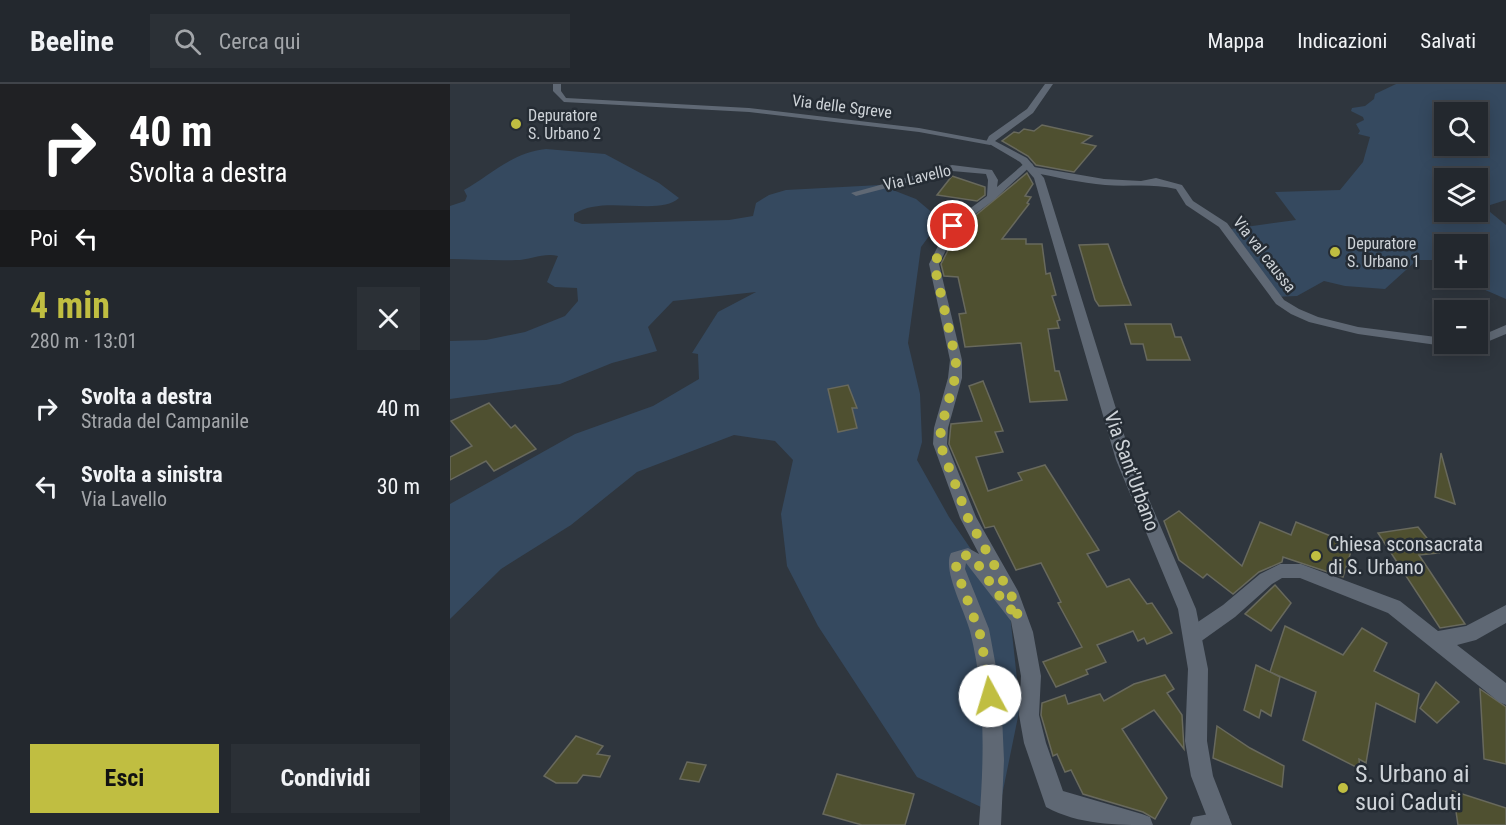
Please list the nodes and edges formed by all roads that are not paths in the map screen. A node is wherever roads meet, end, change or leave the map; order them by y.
1 (557, 84) edge
2 (1049, 84) edge
3 (990, 142) junction
4 (1031, 167) junction
5 (856, 193) dead end
6 (992, 197) junction
7 (1506, 329) edge
8 (1488, 337) edge
9 (1434, 340) edge
10 (1506, 613) edge
11 (1019, 619) junction
12 (1193, 636) junction
13 (1434, 640) junction
14 (1506, 695) edge
15 (1214, 824) edge
16 (990, 825) edge
17 (1142, 825) edge

1 - 3 street, Via delle Sgreve
2 - 3 street
3 - 4 street
4 - 6 street
4 - 9 street, Via val caussa
4 - 12 street, Via Sant'Urbano
5 - 6 street, Via Lavello
6 - 11 street
7 - 8 street
10 - 13 street
11 - 16 street
11 - 17 street
12 - 13 street
12 - 15 street, Via Sant'Urbano
13 - 14 street

